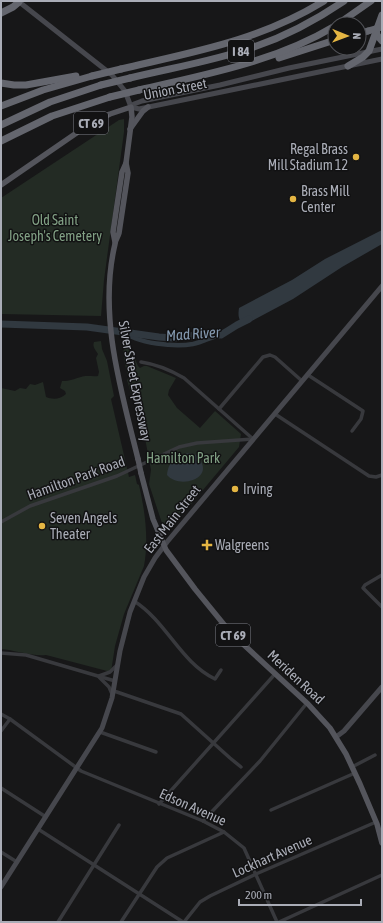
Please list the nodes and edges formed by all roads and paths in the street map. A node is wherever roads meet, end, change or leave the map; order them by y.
1 (18, 1) edge
2 (324, 1) edge
3 (344, 1) edge
4 (371, 1) edge
5 (1, 13) edge
6 (382, 15) edge
7 (349, 16) edge
8 (379, 28) edge
9 (327, 30) edge
10 (367, 31) edge
11 (382, 41) edge
12 (327, 43) edge
13 (382, 49) edge
14 (369, 51) junction
15 (267, 58) junction
16 (382, 59) edge
17 (348, 66) junction
18 (88, 77) junction
19 (1, 83) edge
20 (1, 106) edge
21 (131, 107) junction
22 (148, 107) junction
23 (1, 125) edge
24 (130, 129) junction
25 (1, 141) edge
26 (1, 185) edge
27 (382, 286) edge
28 (141, 362) dead end
29 (308, 374) junction
30 (302, 381) junction
31 (219, 409) junction
32 (274, 414) junction
33 (352, 432) dead end
34 (253, 439) junction
35 (382, 475) edge
36 (1, 522) edge
37 (164, 546) junction
38 (382, 574) edge
39 (134, 601) junction
40 (382, 607) edge
41 (1, 653) edge
42 (118, 664) junction
43 (221, 670) dead end
44 (275, 674) junction
45 (98, 676) junction
46 (115, 681) junction
47 (382, 687) edge
48 (113, 693) junction
49 (307, 703) junction
50 (1, 714) edge
51 (10, 719) junction
52 (1, 731) edge
53 (100, 732) junction
54 (336, 737) junction
55 (213, 744) junction
56 (156, 752) dead end
57 (375, 755) dead end
58 (241, 767) dead end
59 (352, 767) junction
60 (77, 769) junction
61 (355, 773) junction
62 (1, 788) edge
63 (159, 804) junction
64 (271, 810) dead end
65 (46, 817) junction
66 (203, 821) junction
67 (376, 822) junction
68 (119, 825) dead end
69 (38, 829) junction
70 (224, 832) junction
71 (381, 834) edge
72 (382, 844) edge
73 (1, 852) edge
74 (17, 862) junction
75 (94, 865) junction
76 (256, 874) junction
77 (382, 875) edge
78 (1, 887) edge
79 (139, 894) junction
80 (58, 922) edge
81 (121, 922) edge
82 (184, 922) edge
83 (278, 922) edge

1 - 5 highway
1 - 21 main road
2 - 18 highway, bridge
3 - 23 highway, I 84, bridge
4 - 7 highway
6 - 8 highway
8 - 10 highway, bridge
8 - 11 highway
8 - 14 highway
9 - 15 highway, I 84
12 - 15 highway
13 - 14 main road, Union Street
14 - 17 highway
14 - 21 main road, Union Street
15 - 25 highway, I 84, bridge
16 - 17 main road, Union Street
17 - 22 main road, Union Street
18 - 19 highway
18 - 20 highway
21 - 22 main road, Union Street
21 - 24 main road, Silver Street Expressway / CT 69
21 - 26 main road, CT 69
22 - 24 main road
24 - 37 main road, Silver Street Expressway / CT 69, bridge
27 - 29 main road, East Main Street
28 - 31 street
29 - 30 main road, East Main Street
29 - 33 street
30 - 31 street
30 - 32 main road, East Main Street
31 - 34 street
32 - 34 main road, East Main Street
32 - 35 street
34 - 36 street, Hamilton Park Road
34 - 37 main road, East Main Street
37 - 39 main road, East Main Street
37 - 44 main road, Meriden Road / CT 69
38 - 40 street
39 - 42 main road, East Main Street
39 - 43 street
41 - 45 street
42 - 45 street
42 - 46 main road, East Main Street
44 - 49 main road, Meriden Road / CT 69
44 - 55 street
45 - 46 street
45 - 48 street
46 - 48 main road, East Main Street
47 - 54 main road
48 - 53 main road, East Main Street
48 - 55 street
49 - 54 main road, Meriden Road / CT 69
49 - 66 street
50 - 51 street, Edson Avenue
51 - 52 street
51 - 60 street, Edson Avenue
53 - 56 street
53 - 60 main road, East Main Street
54 - 59 main road, Meriden Road / CT 69
55 - 58 street
55 - 63 street
57 - 59 street
59 - 61 main road, Meriden Road / CT 69
60 - 63 street, Edson Avenue
60 - 65 main road, East Main Street
61 - 64 street
61 - 67 main road, Meriden Road / CT 69
62 - 65 street
63 - 66 street, Edson Avenue
65 - 69 main road, East Main Street
66 - 70 street, Edson Avenue
67 - 71 main road, Meriden Road / CT 69
67 - 76 street, Lockhart Avenue
68 - 75 street
69 - 74 main road, East Main Street
69 - 75 street
70 - 76 street, Edson Avenue
70 - 79 street
71 - 72 main road, Meriden Road / CT 69
73 - 74 street
74 - 78 main road, East Main Street
75 - 79 street
75 - 80 street
76 - 82 street, Lockhart Avenue
76 - 83 street, Edson Avenue
77 - 83 street
79 - 81 street
79 - 82 street

